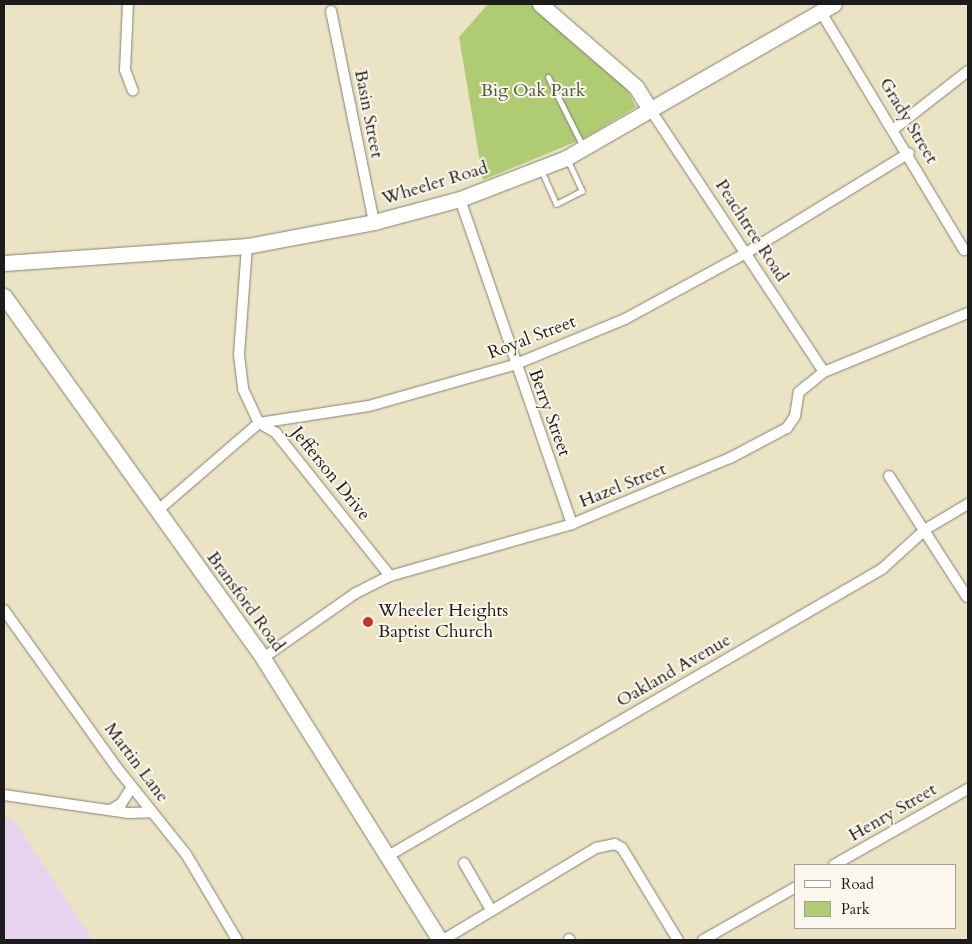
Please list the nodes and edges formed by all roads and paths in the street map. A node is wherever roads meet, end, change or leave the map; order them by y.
1 (128, 4) edge
2 (540, 4) edge
3 (834, 4) edge
4 (331, 11) dead end
5 (821, 12) junction
6 (968, 71) edge
7 (548, 77) dead end
8 (133, 91) dead end
9 (650, 109) junction
10 (895, 128) junction
11 (583, 148) junction
12 (908, 152) junction
13 (566, 158) junction
14 (540, 169) junction
15 (460, 199) junction
16 (374, 222) junction
17 (247, 246) junction
18 (967, 251) edge
19 (746, 253) junction
20 (4, 263) edge
21 (4, 296) edge
22 (968, 313) edge
23 (514, 364) junction
24 (824, 372) junction
25 (259, 423) junction
26 (889, 476) dead end
27 (968, 504) edge
28 (157, 511) junction
29 (572, 524) junction
30 (926, 529) junction
31 (390, 576) junction
32 (967, 597) edge
33 (4, 610) edge
34 (263, 658) junction
35 (132, 787) junction
36 (968, 789) edge
37 (4, 795) edge
38 (108, 811) junction
39 (152, 812) junction
40 (388, 856) junction
41 (464, 863) dead end
42 (836, 864) edge
43 (794, 888) edge
44 (491, 910) junction
45 (237, 940) edge
46 (441, 940) edge
47 (678, 940) edge
48 (703, 940) edge

1 - 8 street
2 - 9 street
3 - 5 street, Wheeler Road
4 - 16 street, Basin Street
5 - 9 street, Wheeler Road
5 - 10 street, Grady Street
6 - 10 street
7 - 11 lane
9 - 11 street, Wheeler Road
9 - 19 street, Peachtree Road
10 - 12 street, Grady Street
11 - 13 street, Wheeler Road
12 - 18 street, Grady Street
12 - 19 street, Royal Street
13 - 14 street, Wheeler Road
13 - 14 lane
14 - 15 street, Wheeler Road
15 - 16 street, Wheeler Road
15 - 23 street, Berry Street
16 - 17 street, Wheeler Road
17 - 20 street, Wheeler Road
17 - 25 street
19 - 23 street, Royal Street
19 - 24 street, Peachtree Road
21 - 28 street, Bransford Road
22 - 24 street, Hazel Street
23 - 25 street, Royal Street
23 - 29 street, Berry Street
24 - 29 street, Hazel Street
25 - 28 street
25 - 31 street, Jefferson Drive
26 - 30 street
27 - 30 street, Oakland Avenue
28 - 34 street, Bransford Road
29 - 31 street, Hazel Street
30 - 32 street
30 - 40 street, Oakland Avenue
31 - 34 street, Hazel Street
33 - 35 street, Martin Lane
34 - 40 street, Bransford Road
35 - 38 street
35 - 39 street, Martin Lane
36 - 42 street, Henry Street
37 - 38 street
38 - 39 street
39 - 45 street, Martin Lane
40 - 46 street, Bransford Road
41 - 44 street
43 - 48 street
44 - 46 street
44 - 47 street

